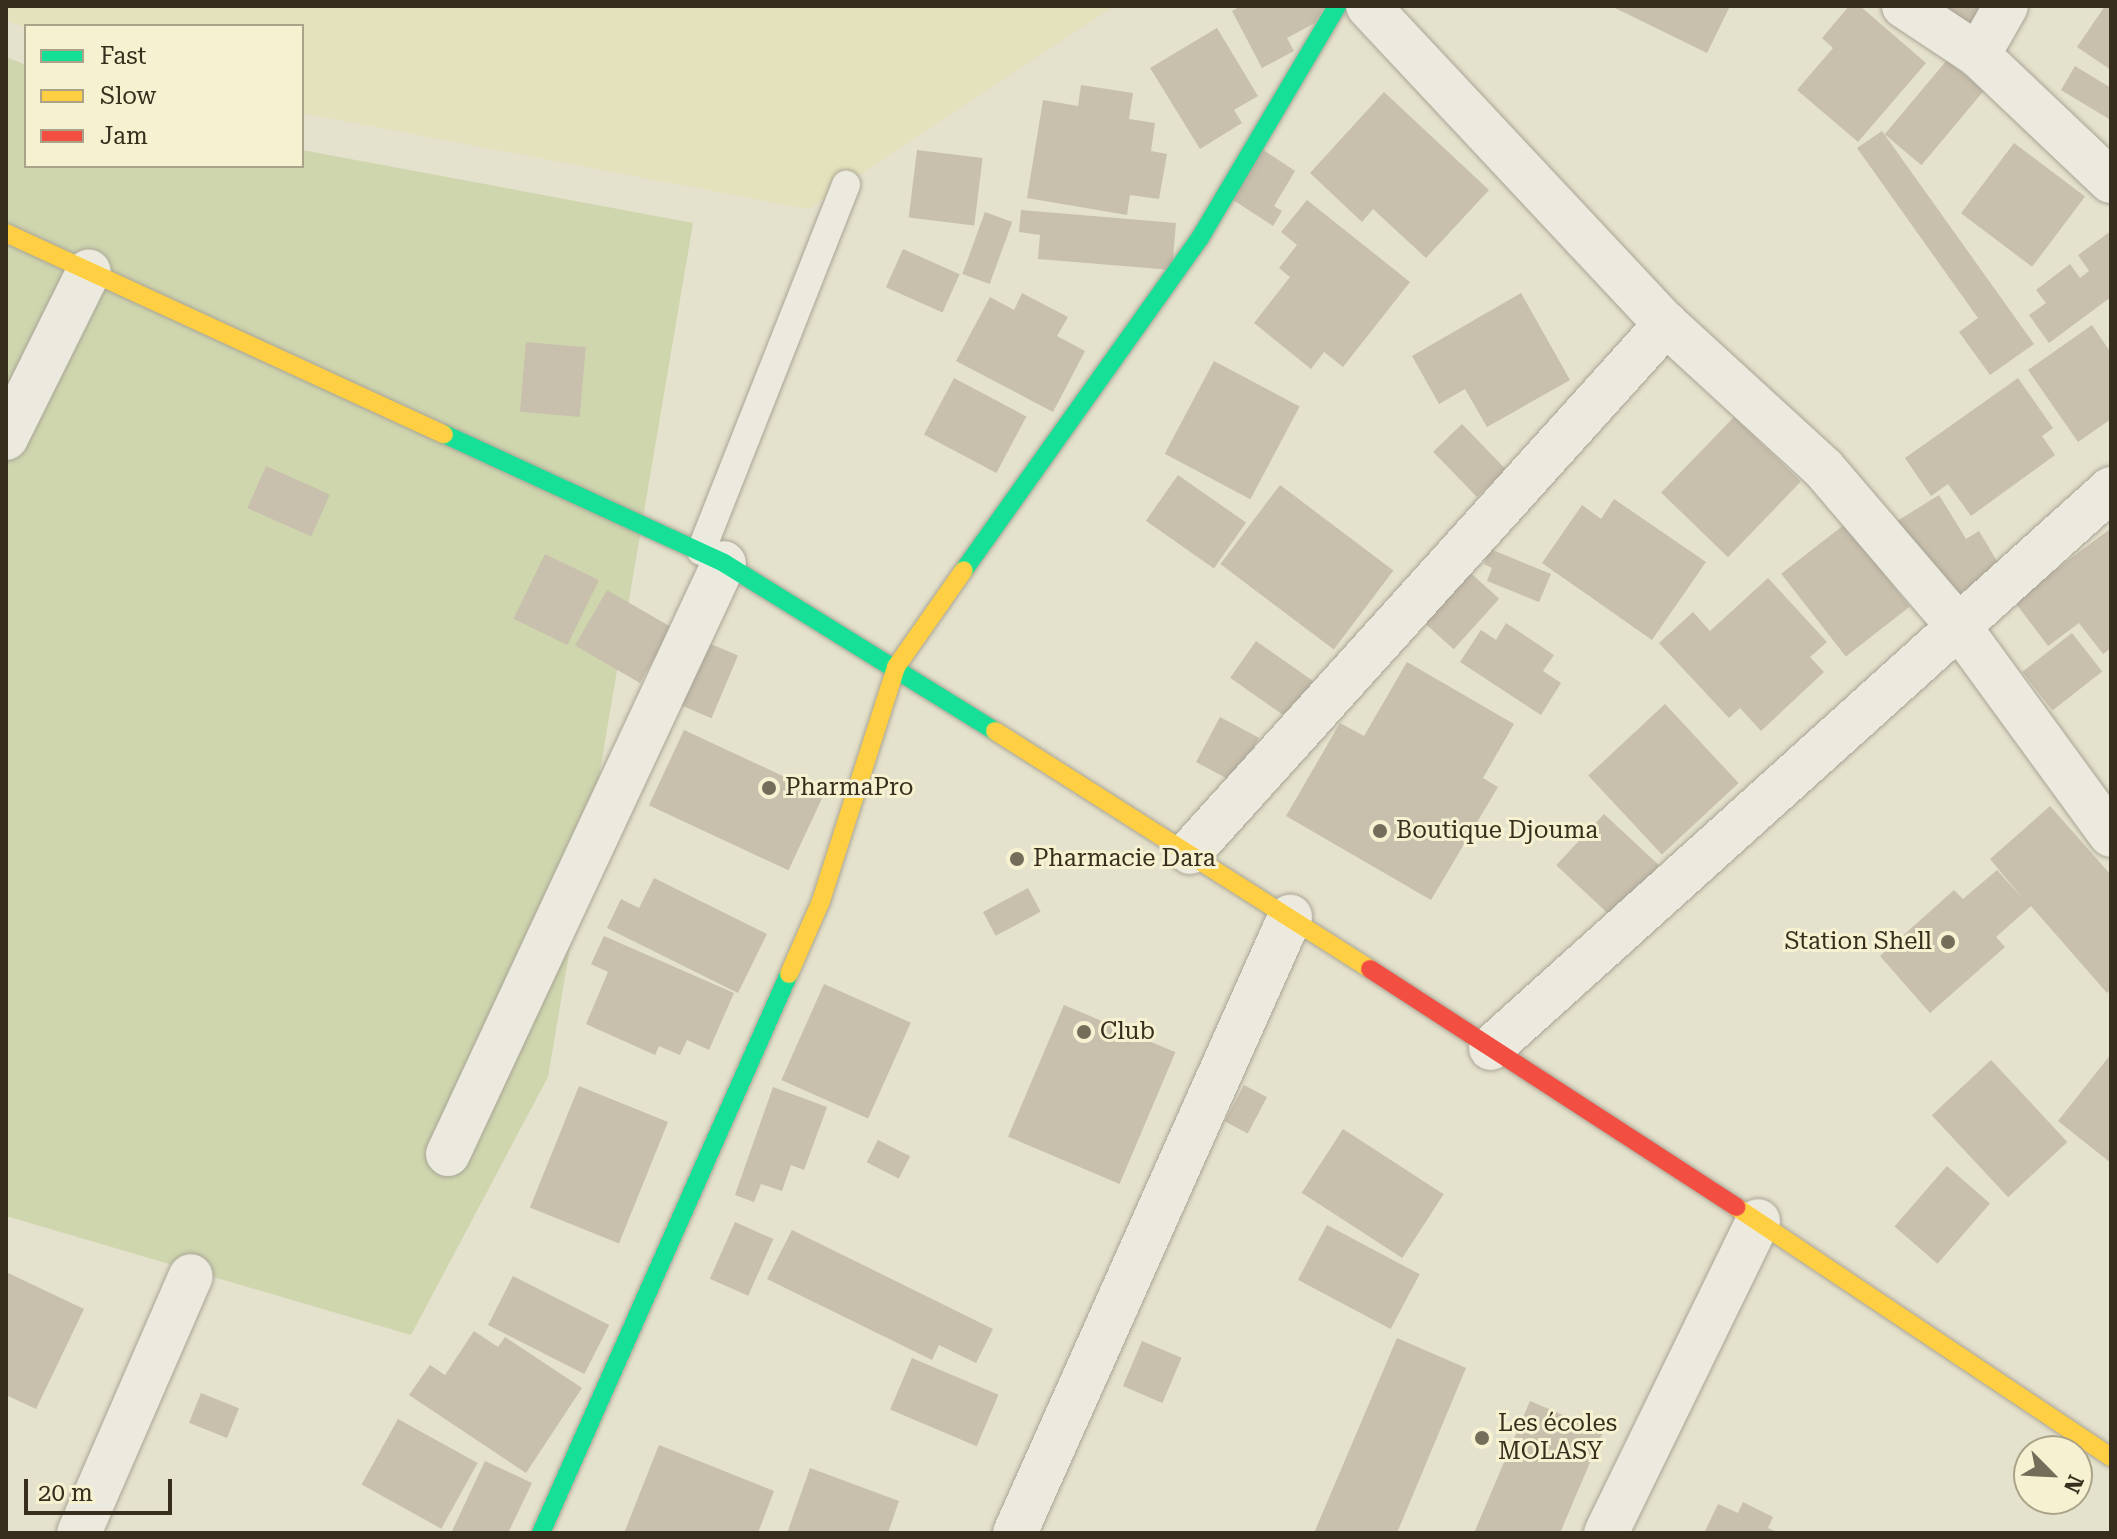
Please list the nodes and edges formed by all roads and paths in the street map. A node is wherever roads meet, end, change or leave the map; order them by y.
1 (1337, 6) edge
2 (1368, 6) edge
3 (1904, 6) edge
4 (2006, 6) edge
5 (1978, 55) junction
6 (2111, 181) edge
7 (846, 185) dead end
8 (6, 233) edge
9 (89, 271) junction
10 (1666, 324) junction
11 (6, 438) edge
12 (2111, 489) edge
13 (712, 557) junction
14 (1960, 628) junction
15 (896, 667) junction
16 (2111, 835) edge
17 (1190, 852) junction
18 (1290, 917) junction
19 (1491, 1048) junction
20 (448, 1154) dead end
21 (1758, 1221) junction
22 (191, 1276) dead end
23 (2111, 1457) edge
24 (79, 1533) edge
25 (541, 1533) edge
26 (1015, 1533) edge
27 (1606, 1533) edge

1 - 15 main road
2 - 10 street
3 - 5 street
4 - 5 street
5 - 6 street
7 - 13 lane
8 - 9 main road
9 - 11 street
9 - 13 main road
10 - 14 street
10 - 17 street
12 - 14 street
13 - 15 main road
13 - 20 street
14 - 16 street
14 - 19 street
15 - 17 main road
15 - 25 main road
17 - 18 main road
18 - 19 main road
18 - 26 street
19 - 21 main road
21 - 23 main road
21 - 27 street
22 - 24 street

